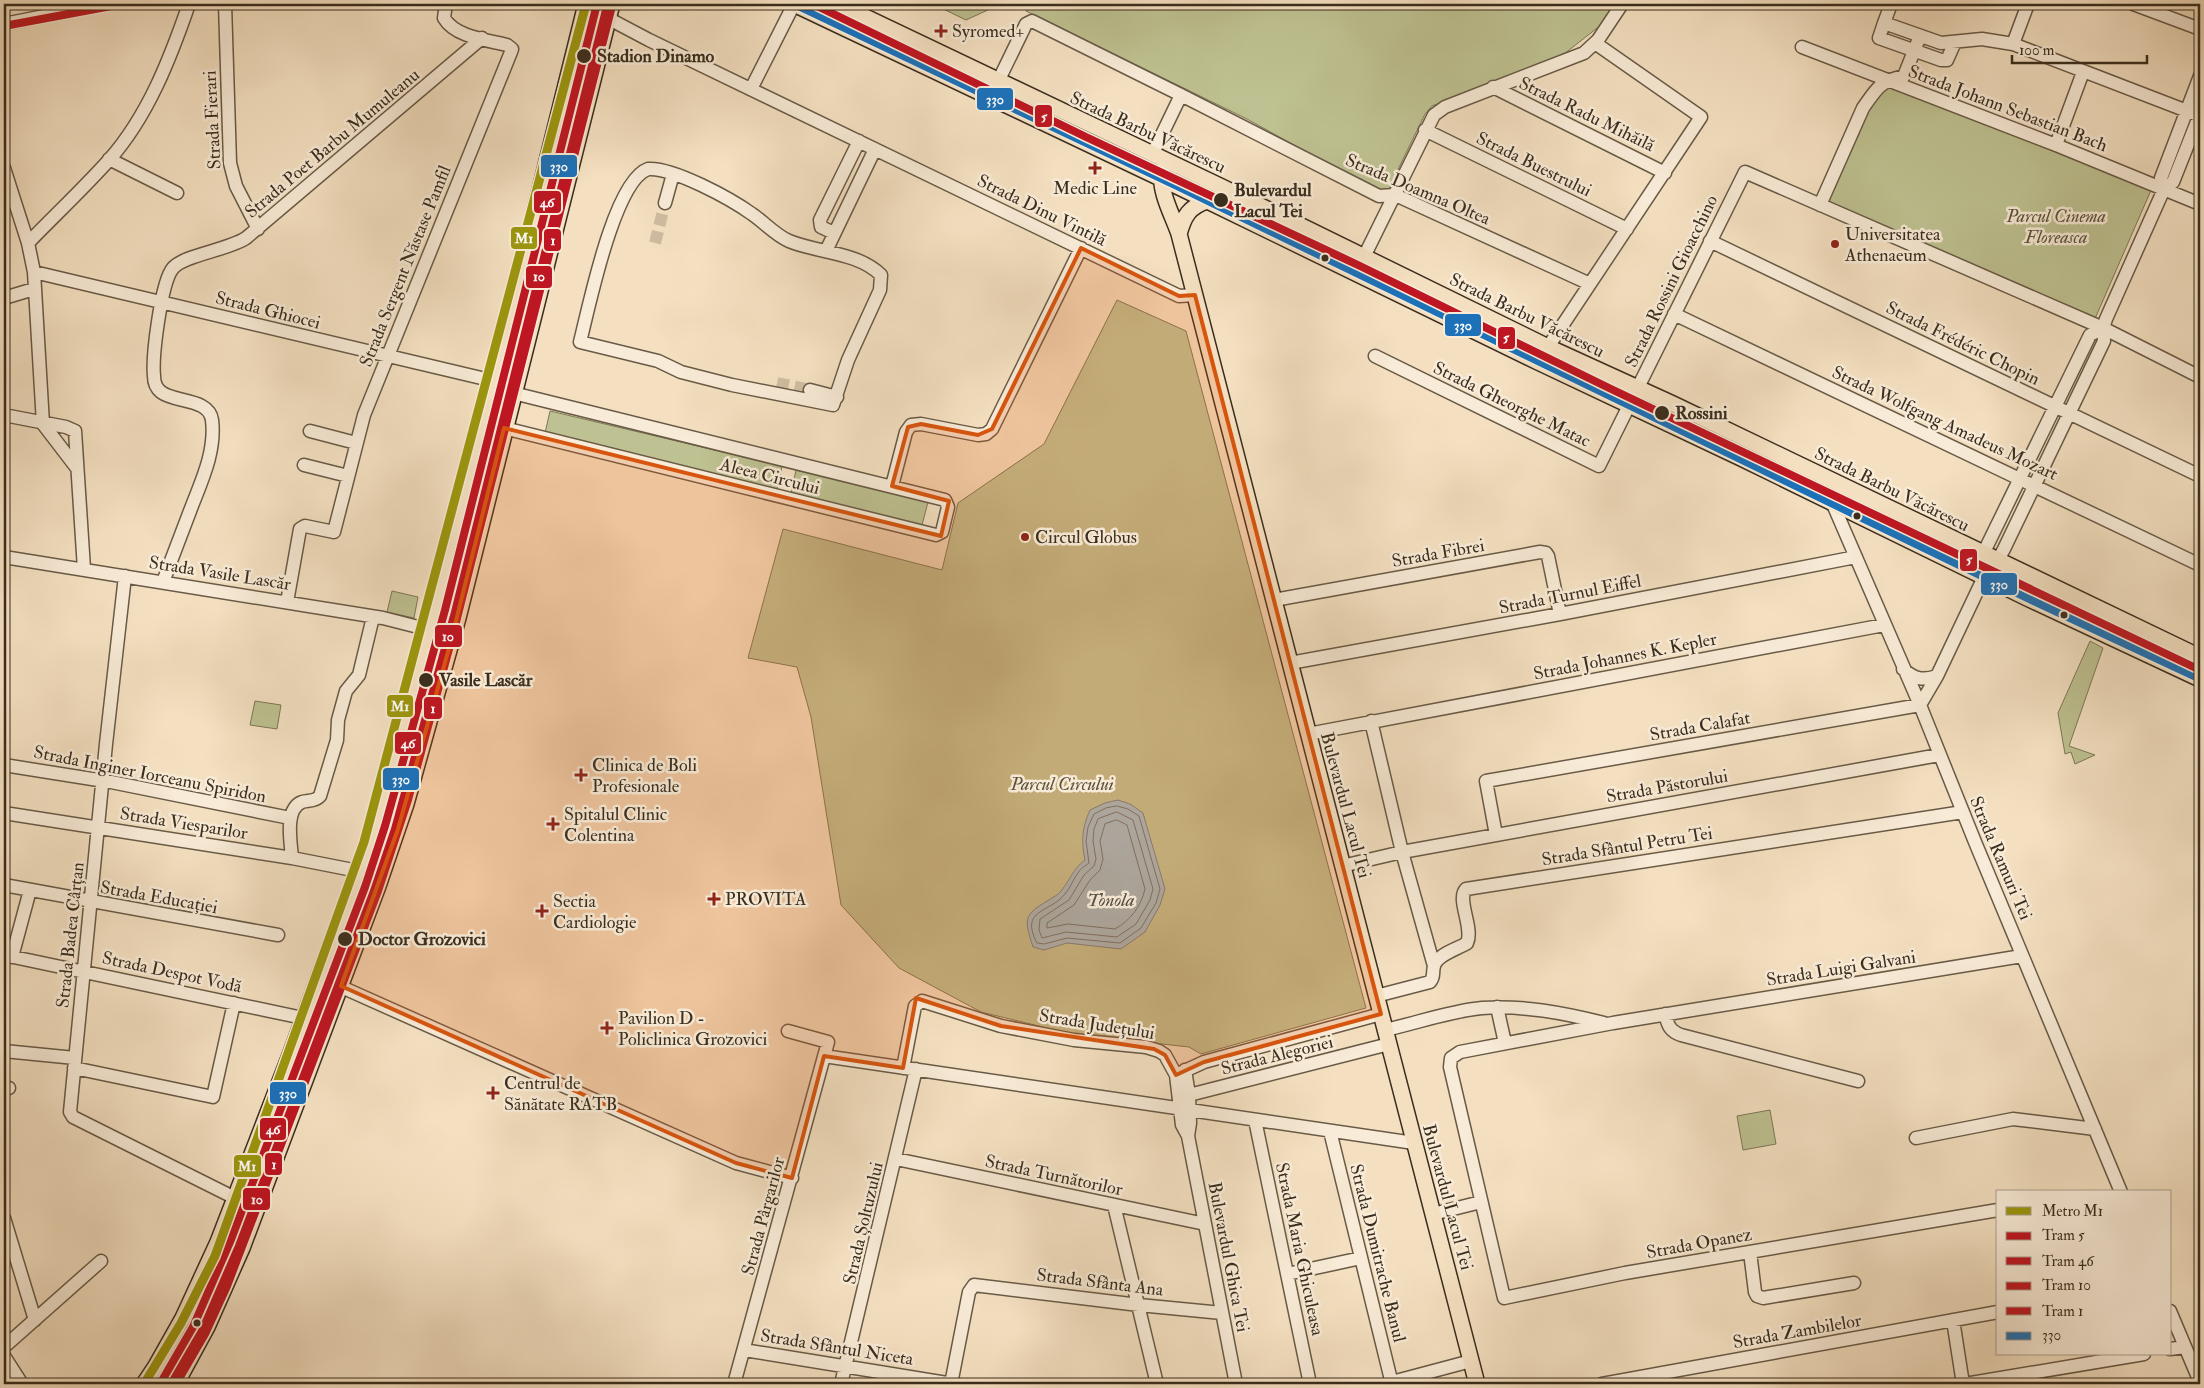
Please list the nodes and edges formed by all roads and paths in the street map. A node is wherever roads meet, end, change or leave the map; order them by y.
1 (106, 4) edge
2 (189, 4) edge
3 (225, 4) edge
4 (446, 4) edge
5 (612, 4) edge
6 (794, 4) edge
7 (838, 4) edge
8 (1622, 4) edge
9 (1891, 4) edge
10 (2028, 4) edge
11 (2134, 4) edge
12 (584, 5) edge
13 (608, 20) junction
14 (1884, 23) junction
15 (4, 24) edge
16 (2200, 29) edge
17 (1920, 36) junction
18 (482, 38) junction
19 (1955, 42) junction
20 (1595, 43) junction
21 (2013, 44) junction
22 (1802, 47) dead end
23 (1914, 52) junction
24 (2083, 72) junction
25 (2200, 76) edge
26 (1887, 80) junction
27 (998, 81) junction
28 (1493, 87) junction
29 (751, 89) junction
30 (1181, 95) junction
31 (990, 98) junction
32 (2187, 111) junction
33 (2200, 115) edge
34 (1425, 130) junction
35 (859, 141) junction
36 (2056, 145) junction
37 (875, 148) junction
38 (1152, 155) junction
39 (110, 159) junction
40 (1166, 162) junction
41 (4, 168) edge
42 (1665, 173) junction
43 (673, 174) junction
44 (1161, 179) junction
45 (1179, 187) junction
46 (2164, 188) junction
47 (177, 193) dead end
48 (1394, 195) junction
49 (1207, 201) junction
50 (665, 203) tunnel mouth
51 (2200, 204) edge
52 (1820, 205) junction
53 (258, 229) junction
54 (1627, 229) junction
55 (834, 233) junction
56 (1179, 234) junction
57 (1710, 241) junction
58 (28, 243) junction
59 (1081, 248) junction
60 (826, 251) junction
61 (1364, 257) junction
62 (34, 272) junction
63 (1356, 273) junction
64 (1590, 284) junction
65 (34, 289) junction
66 (1195, 295) junction
67 (4, 298) edge
68 (162, 301) junction
69 (1674, 314) junction
70 (2103, 328) junction
71 (1548, 346) junction
72 (1375, 356) dead end
73 (387, 357) junction
74 (1538, 362) junction
75 (2200, 377) edge
76 (494, 381) junction
77 (1637, 388) junction
78 (810, 390) tunnel mouth
79 (513, 394) junction
80 (837, 397) junction
81 (1629, 405) junction
82 (2056, 407) junction
83 (2069, 413) junction
84 (4, 415) edge
85 (43, 424) junction
86 (504, 428) junction
87 (310, 431) dead end
88 (356, 443) junction
89 (304, 465) dead end
90 (76, 467) junction
91 (348, 476) junction
92 (2200, 476) edge
93 (2020, 478) junction
94 (2036, 485) junction
95 (892, 486) junction
96 (1832, 502) junction
97 (1856, 514) junction
98 (1848, 538) junction
99 (1983, 554) junction
100 (4, 557) edge
101 (1856, 557) junction
102 (1998, 560) junction
103 (2200, 565) edge
104 (84, 569) junction
105 (125, 576) junction
106 (1984, 577) junction
107 (163, 582) junction
108 (1274, 600) junction
109 (287, 602) junction
110 (1560, 614) junction
111 (373, 617) junction
112 (1884, 625) junction
113 (430, 630) junction
114 (452, 641) junction
115 (2200, 657) edge
116 (1290, 663) junction
117 (1903, 669) junction
118 (1937, 676) junction
119 (2200, 679) edge
120 (1920, 705) junction
121 (1371, 721) junction
122 (1308, 734) junction
123 (1939, 755) junction
124 (4, 765) edge
125 (102, 781) junction
126 (1963, 812) junction
127 (4, 813) edge
128 (290, 818) junction
129 (98, 827) junction
130 (1496, 835) junction
131 (1402, 852) junction
132 (292, 858) junction
133 (1342, 866) junction
134 (358, 871) junction
135 (4, 885) edge
136 (30, 890) junction
137 (91, 902) junction
138 (278, 935) dead end
139 (8, 956) edge
140 (2022, 956) junction
141 (1434, 966) junction
142 (84, 971) junction
143 (319, 977) junction
144 (341, 986) junction
145 (1376, 996) junction
146 (234, 1003) junction
147 (1496, 1007) junction
148 (1381, 1014) junction
149 (1665, 1014) junction
150 (304, 1018) junction
151 (1608, 1024) junction
152 (788, 1031) dead end
153 (1387, 1037) junction
154 (1504, 1043) junction
155 (4, 1051) edge
156 (824, 1056) junction
157 (74, 1063) junction
158 (903, 1068) junction
159 (916, 1070) junction
160 (1180, 1072) junction
161 (1858, 1081) dead end
162 (1189, 1095) junction
163 (1185, 1109) junction
164 (1255, 1120) junction
165 (2095, 1129) junction
166 (1330, 1131) junction
167 (1916, 1138) dead end
168 (1414, 1143) junction
169 (896, 1159) junction
170 (792, 1178) junction
171 (2118, 1190) edge
172 (235, 1198) junction
173 (1481, 1202) junction
174 (1114, 1205) junction
175 (1996, 1210) edge
176 (1433, 1214) junction
177 (4, 1218) edge
178 (1205, 1224) junction
179 (1750, 1252) junction
180 (1361, 1258) junction
181 (101, 1261) dead end
182 (1287, 1274) junction
183 (1854, 1283) dead end
184 (1139, 1305) junction
185 (1996, 1312) edge
186 (1222, 1313) junction
187 (2172, 1315) edge
188 (35, 1320) junction
189 (1953, 1320) junction
190 (4, 1347) edge
191 (2186, 1347) junction
192 (2172, 1349) edge
193 (744, 1350) junction
194 (4, 1356) edge
195 (2132, 1356) edge
196 (1471, 1361) junction
197 (846, 1367) junction
198 (2200, 1382) edge
199 (1392, 1383) edge
200 (22, 1384) edge
201 (144, 1384) edge
202 (176, 1384) edge
203 (734, 1384) edge
204 (842, 1384) edge
205 (952, 1384) edge
206 (1157, 1384) edge
207 (1236, 1384) edge
208 (1310, 1384) edge
209 (1477, 1384) edge
210 (1602, 1384) edge
211 (1964, 1384) edge

1 - 15 street
2 - 39 street
3 - 53 street, Strada Fierari
4 - 18 street
5 - 13 main road
6 - 29 street
6 - 31 main road, Strada Barbu Văcărescu
7 - 27 main road, Strada Barbu Văcărescu
8 - 20 street
9 - 14 street
10 - 21 street
11 - 16 street
12 - 13 street, Strada Dinu Vintilă
12 - 76 main road
13 - 29 street, Strada Dinu Vintilă
13 - 79 main road
14 - 17 street
14 - 23 street
17 - 19 street
17 - 23 street
18 - 53 street, Strada Poet Barbu Mumuleanu
18 - 73 street, Strada Sergent Năstase Pamfil
19 - 21 street
19 - 23 street
20 - 28 street
20 - 42 street
21 - 24 street
22 - 26 street, Strada Johann Sebastian Bach
23 - 26 street
24 - 32 street
24 - 36 street
25 - 32 street
26 - 36 street, Strada Johann Sebastian Bach
26 - 52 street
27 - 30 street, Strada Doamna Oltea
27 - 31 street
27 - 38 main road, Strada Barbu Văcărescu
28 - 34 street
28 - 42 street, Strada Radu Mihăilă
29 - 35 street, Strada Dinu Vintilă
30 - 38 street
30 - 48 street, Strada Doamna Oltea
31 - 44 main road, Strada Barbu Văcărescu
32 - 33 street
32 - 46 street
33 - 46 street
34 - 48 street
34 - 54 street, Strada Buestrului
35 - 37 street, Strada Dinu Vintilă
35 - 55 street
36 - 46 street, Strada Johann Sebastian Bach
37 - 55 street
37 - 59 street, Strada Dinu Vintilă
38 - 40 main road, Strada Barbu Văcărescu
39 - 47 street
39 - 58 street
40 - 44 main road
40 - 45 main road, Bulevardul Lacul Tei
40 - 61 main road, Strada Barbu Văcărescu
41 - 58 street
42 - 54 street
43 - 50 street
43 - 60 street
43 - 80 street
44 - 45 main road, Strada Barbu Văcărescu
44 - 56 main road, Bulevardul Lacul Tei
45 - 49 main road, Strada Barbu Văcărescu
45 - 56 main road, Bulevardul Lacul Tei
46 - 51 street, Strada Johann Sebastian Bach
46 - 70 street
48 - 61 street
48 - 64 street, Strada Doamna Oltea
49 - 56 main road
49 - 63 main road, Strada Barbu Văcărescu
52 - 57 street, Strada Rossini Gioacchino
52 - 70 street
53 - 68 street, Strada Poet Barbu Mumuleanu
54 - 64 street
55 - 60 street
56 - 66 main road, Bulevardul Lacul Tei
57 - 69 street, Strada Rossini Gioacchino
57 - 82 street, Strada Frédéric Chopin
58 - 62 street
59 - 66 street, Strada Dinu Vintilă
59 - 95 street
60 - 80 street
61 - 63 street
61 - 71 main road, Strada Barbu Văcărescu
62 - 65 street
62 - 68 street, Strada Ghiocei
63 - 74 main road, Strada Barbu Văcărescu
64 - 71 street
65 - 67 street
65 - 85 street
66 - 108 main road, Bulevardul Lacul Tei
68 - 73 street, Strada Ghiocei
68 - 107 street, Strada Poet Barbu Mumuleanu
69 - 77 street, Strada Rossini Gioacchino
69 - 93 street, Strada Wolfgang Amadeus Mozart
70 - 75 street
70 - 82 street
70 - 83 street
71 - 74 street
71 - 77 main road, Strada Barbu Văcărescu
72 - 81 street, Strada Gheorghe Matac
73 - 76 street, Strada Ghiocei
73 - 88 street, Strada Sergent Năstase Pamfil
74 - 81 main road, Strada Barbu Văcărescu
76 - 113 main road
77 - 81 street, Strada Rossini Gioacchino
77 - 99 main road, Strada Barbu Văcărescu
78 - 80 street
79 - 86 main road
79 - 95 street, Aleea Circului
81 - 96 main road, Strada Barbu Văcărescu
82 - 83 street, Strada Frédéric Chopin
82 - 93 street
83 - 92 street, Strada Frédéric Chopin
83 - 94 street
84 - 85 street
85 - 90 street
85 - 90 street
86 - 95 street, Aleea Circului
86 - 114 main road
87 - 88 street
88 - 91 street, Strada Sergent Năstase Pamfil
89 - 91 street
90 - 104 street
91 - 109 street, Strada Sergent Năstase Pamfil
93 - 94 street, Strada Wolfgang Amadeus Mozart
93 - 99 street
94 - 102 street
94 - 103 street, Strada Wolfgang Amadeus Mozart
96 - 97 main road, Strada Barbu Văcărescu
96 - 98 street, Strada Ramuri Tei
97 - 98 street
97 - 106 main road, Strada Barbu Văcărescu
98 - 101 street, Strada Ramuri Tei
99 - 102 main road, Strada Barbu Văcărescu
99 - 106 street
100 - 104 street, Strada Vasile Lascăr
101 - 110 street, Strada Turnul Eiffel
101 - 112 street, Strada Ramuri Tei
102 - 106 street
102 - 115 main road, Strada Barbu Văcărescu
104 - 105 street, Strada Vasile Lascăr
105 - 107 street, Strada Vasile Lascăr
105 - 125 street, Strada Badea Cârțan
106 - 118 street
106 - 119 main road, Strada Barbu Văcărescu
107 - 109 street, Strada Vasile Lascăr
108 - 110 street, Strada Fibrei
108 - 116 main road, Bulevardul Lacul Tei
109 - 111 street, Strada Vasile Lascăr
110 - 116 street, Strada Turnul Eiffel
111 - 113 street, Strada Vasile Lascăr
111 - 128 street
112 - 117 street, Strada Ramuri Tei
112 - 121 street, Strada Johannes K. Kepler
113 - 114 street, Strada Vasile Lascăr
113 - 134 main road
114 - 144 main road
116 - 122 main road, Bulevardul Lacul Tei
117 - 118 street
117 - 120 street, Strada Ramuri Tei
118 - 120 street
120 - 123 street, Strada Ramuri Tei
120 - 130 street, Strada Calafat
121 - 122 street, Strada Johannes K. Kepler
121 - 131 street
122 - 133 main road, Bulevardul Lacul Tei
123 - 126 street, Strada Ramuri Tei
123 - 130 street, Strada Păstorului
124 - 125 street, Strada Inginer Iorceanu Spiridon
125 - 128 street, Strada Inginer Iorceanu Spiridon
125 - 129 street, Strada Badea Cârțan
126 - 140 street, Strada Ramuri Tei
126 - 141 street, Strada Sfântul Petru Tei
127 - 129 street, Strada Viesparilor
128 - 132 street
129 - 132 street, Strada Viesparilor
129 - 137 street, Strada Badea Cârțan
130 - 131 street, Strada Păstorului
131 - 133 street, Strada Păstorului
131 - 141 street
132 - 134 street, Strada Viesparilor
133 - 145 main road, Bulevardul Lacul Tei
134 - 143 main road
135 - 136 street, Strada Educației
136 - 137 street, Strada Educației
136 - 139 street
137 - 138 street, Strada Educației
137 - 142 street, Strada Badea Cârțan
139 - 142 street, Strada Despot Vodă
140 - 149 street, Strada Luigi Galvani
140 - 165 street, Strada Ramuri Tei
141 - 145 street, Strada Sfântul Petru Tei
142 - 146 street, Strada Despot Vodă
142 - 157 street, Strada Badea Cârțan
143 - 144 street
143 - 150 main road
144 - 170 street
144 - 202 main road
145 - 148 main road, Bulevardul Lacul Tei
146 - 150 street, Strada Despot Vodă
146 - 157 street
147 - 151 street, Strada Luigi Galvani
147 - 153 street, Strada Luigi Galvani
147 - 154 street
148 - 153 main road, Bulevardul Lacul Tei
148 - 160 street
149 - 151 street, Strada Luigi Galvani
149 - 161 street
150 - 172 main road
151 - 154 street, Strada Luigi Galvani
152 - 156 street
153 - 162 street, Strada Alegoriei
153 - 168 main road, Bulevardul Lacul Tei
154 - 173 street, Strada Opanez
155 - 157 street
156 - 158 street
156 - 170 street, Strada Pârgarilor
157 - 172 street, Strada Badea Cârțan
158 - 159 street
158 - 160 street, Strada Județului
159 - 163 street
159 - 169 street, Strada Șoltuzului
160 - 162 street
160 - 163 street
162 - 163 street
163 - 164 street
163 - 178 street, Bulevardul Ghica Tei
164 - 166 street
164 - 182 street, Strada Maria Ghiculeasa
165 - 167 street
165 - 171 street, Strada Ramuri Tei
166 - 168 street
166 - 180 street, Strada Dumitrache Banul
168 - 176 main road, Bulevardul Lacul Tei
169 - 174 street, Strada Turnătorilor
169 - 197 street, Strada Șoltuzului
170 - 193 street, Strada Pârgarilor
172 - 201 main road
173 - 176 street
173 - 179 street, Strada Opanez
174 - 178 street, Strada Turnătorilor
174 - 184 street
175 - 179 street, Strada Opanez
176 - 196 main road, Bulevardul Lacul Tei
177 - 188 street
178 - 186 street, Bulevardul Ghica Tei
179 - 183 street
180 - 182 street
180 - 199 street, Strada Dumitrache Banul
181 - 188 street
182 - 208 street, Strada Maria Ghiculeasa
184 - 186 street, Strada Sfânta Ana
184 - 205 street, Strada Sfânta Ana
184 - 206 street
185 - 189 street, Strada Zambilelor
186 - 207 street, Bulevardul Ghica Tei
187 - 191 street
188 - 190 street
189 - 210 street, Strada Zambilelor
189 - 211 street
191 - 192 street
191 - 198 street
193 - 197 street, Strada Sfântul Niceta
193 - 203 street, Strada Pârgarilor
194 - 200 street
195 - 211 street
196 - 199 street
196 - 209 main road, Bulevardul Lacul Tei
197 - 204 street, Strada Șoltuzului
197 - 205 street, Strada Sfântul Niceta

